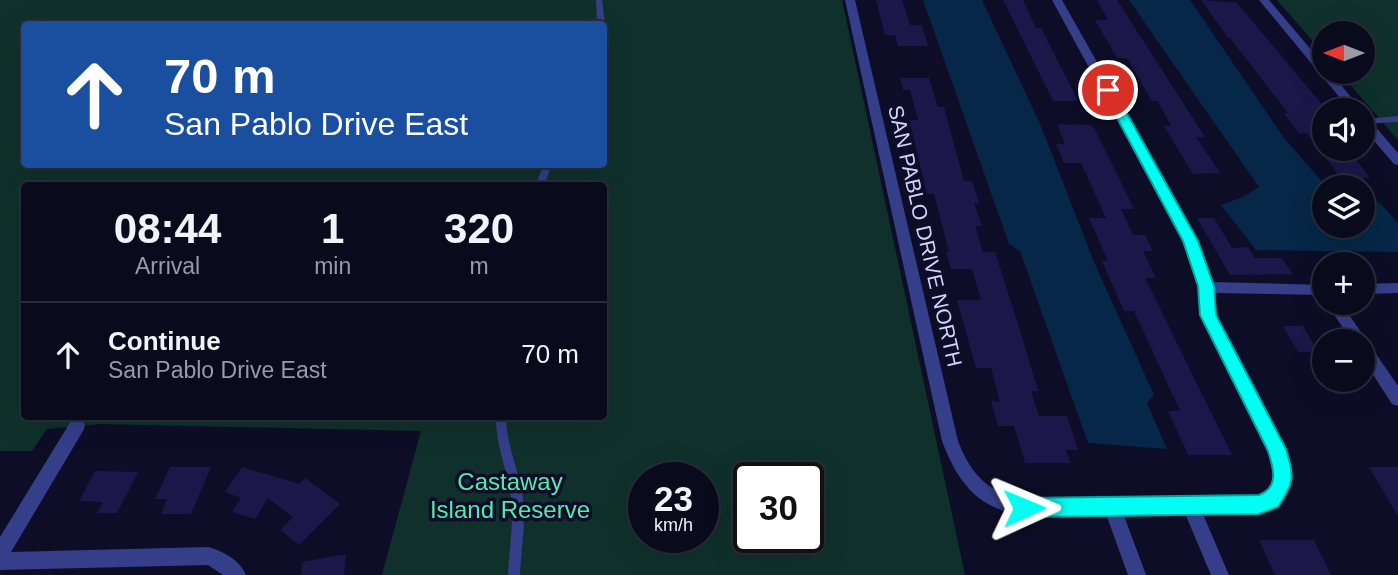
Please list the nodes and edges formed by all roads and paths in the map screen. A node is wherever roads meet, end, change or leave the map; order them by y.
1 (599, 0) edge
2 (850, 0) edge
3 (1057, 0) edge
4 (1264, 0) edge
5 (601, 21) edge
6 (1346, 98) edge
7 (1398, 119) edge
8 (1375, 120) edge
9 (1375, 134) edge
10 (1398, 161) edge
11 (1206, 286) junction
12 (1375, 290) edge
13 (1312, 291) edge
14 (1396, 291) edge
15 (1375, 364) edge
16 (1398, 399) edge
17 (500, 420) edge
18 (77, 426) dead end
19 (1189, 503) junction
20 (1112, 506) junction
21 (0, 554) edge
22 (0, 561) edge
23 (237, 575) edge
24 (514, 575) edge
25 (1137, 575) edge
26 (1220, 575) edge

1 - 5 lane
2 - 20 street, SAN PABLO DRIVE NORTH
3 - 11 street
4 - 6 street
7 - 8 lane
9 - 10 street
11 - 13 street
11 - 19 street
12 - 14 street
15 - 16 street
17 - 24 lane
18 - 21 street
19 - 20 street
19 - 26 street
20 - 25 street
22 - 23 street

